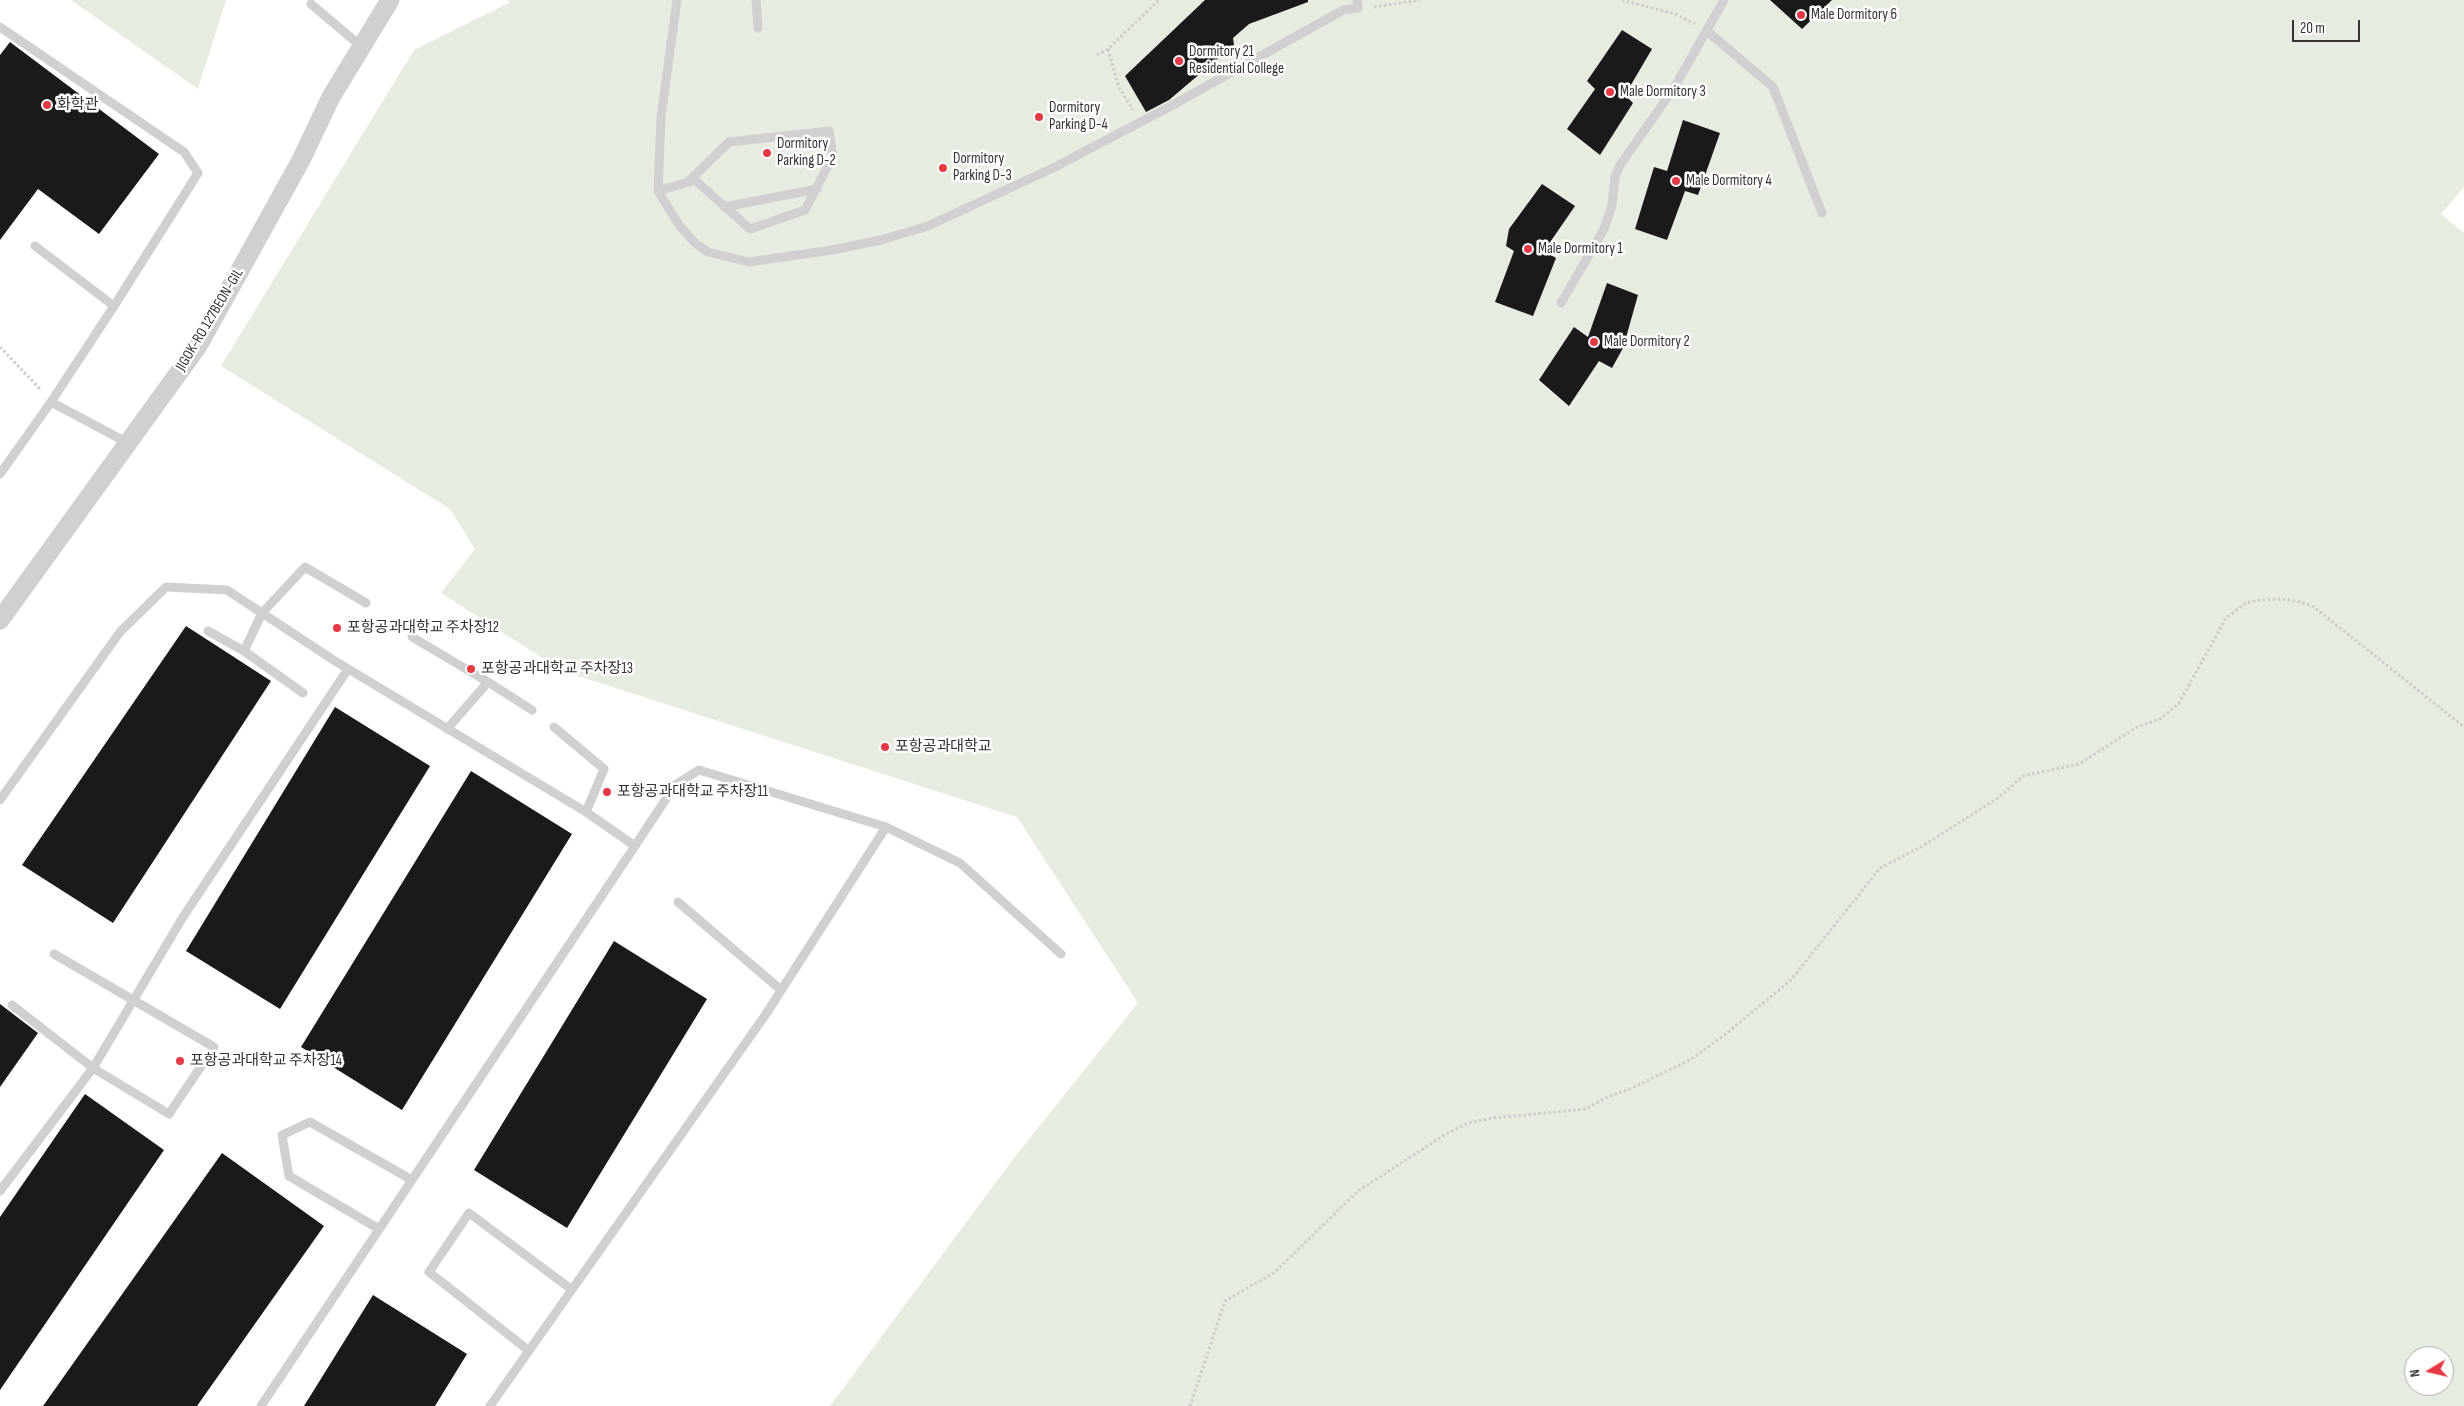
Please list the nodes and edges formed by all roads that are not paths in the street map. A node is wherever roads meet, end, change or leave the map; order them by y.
1 (390, 0) edge
2 (677, 0) edge
3 (756, 0) edge
4 (1724, 0) edge
5 (310, 4) dead end
6 (1358, 4) edge
7 (0, 27) edge
8 (758, 28) dead end
9 (1707, 31) junction
10 (362, 47) junction
11 (688, 182) junction
12 (817, 188) junction
13 (658, 191) junction
14 (724, 206) junction
15 (1822, 213) dead end
16 (35, 246) dead end
17 (1561, 303) dead end
18 (114, 306) junction
19 (51, 402) junction
20 (128, 443) junction
21 (1, 472) edge
22 (366, 603) dead end
23 (262, 613) junction
24 (0, 620) edge
25 (208, 631) dead end
26 (412, 637) dead end
27 (244, 651) junction
28 (348, 669) junction
29 (488, 682) junction
30 (303, 693) dead end
31 (532, 710) dead end
32 (554, 727) dead end
33 (447, 729) junction
34 (0, 800) edge
35 (586, 812) junction
36 (886, 826) junction
37 (635, 846) junction
38 (678, 902) dead end
39 (54, 954) dead end
40 (1061, 954) dead end
41 (781, 990) junction
42 (133, 1002) junction
43 (12, 1004) dead end
44 (93, 1068) junction
45 (412, 1180) junction
46 (0, 1192) edge
47 (379, 1229) junction
48 (571, 1289) junction
49 (528, 1350) junction
50 (261, 1406) edge
51 (490, 1406) edge

1 - 10 street, JIGOK-RO 127BEON-GIL
2 - 13 lane
3 - 8 lane
4 - 9 lane
5 - 10 lane
6 - 13 lane
7 - 18 lane
9 - 15 lane
9 - 17 lane
10 - 20 street, JIGOK-RO 127BEON-GIL
11 - 12 lane
11 - 13 lane
11 - 14 lane
12 - 14 lane
12 - 14 lane
16 - 18 lane
18 - 19 lane
19 - 20 lane
19 - 21 lane
20 - 24 street, JIGOK-RO 127BEON-GIL
22 - 23 lane
23 - 27 lane
23 - 28 lane
23 - 34 lane
25 - 27 lane
26 - 29 lane
27 - 30 lane
28 - 33 lane
28 - 42 lane
29 - 31 lane
29 - 33 lane
32 - 35 lane
33 - 35 lane
35 - 37 lane
36 - 37 lane
36 - 40 lane
36 - 41 lane
37 - 45 lane
38 - 41 lane
39 - 42 lane
41 - 48 lane
42 - 44 lane
42 - 44 lane
43 - 44 lane
44 - 46 lane
45 - 47 lane
45 - 47 lane
47 - 50 lane
48 - 49 lane
48 - 49 lane
49 - 51 lane

